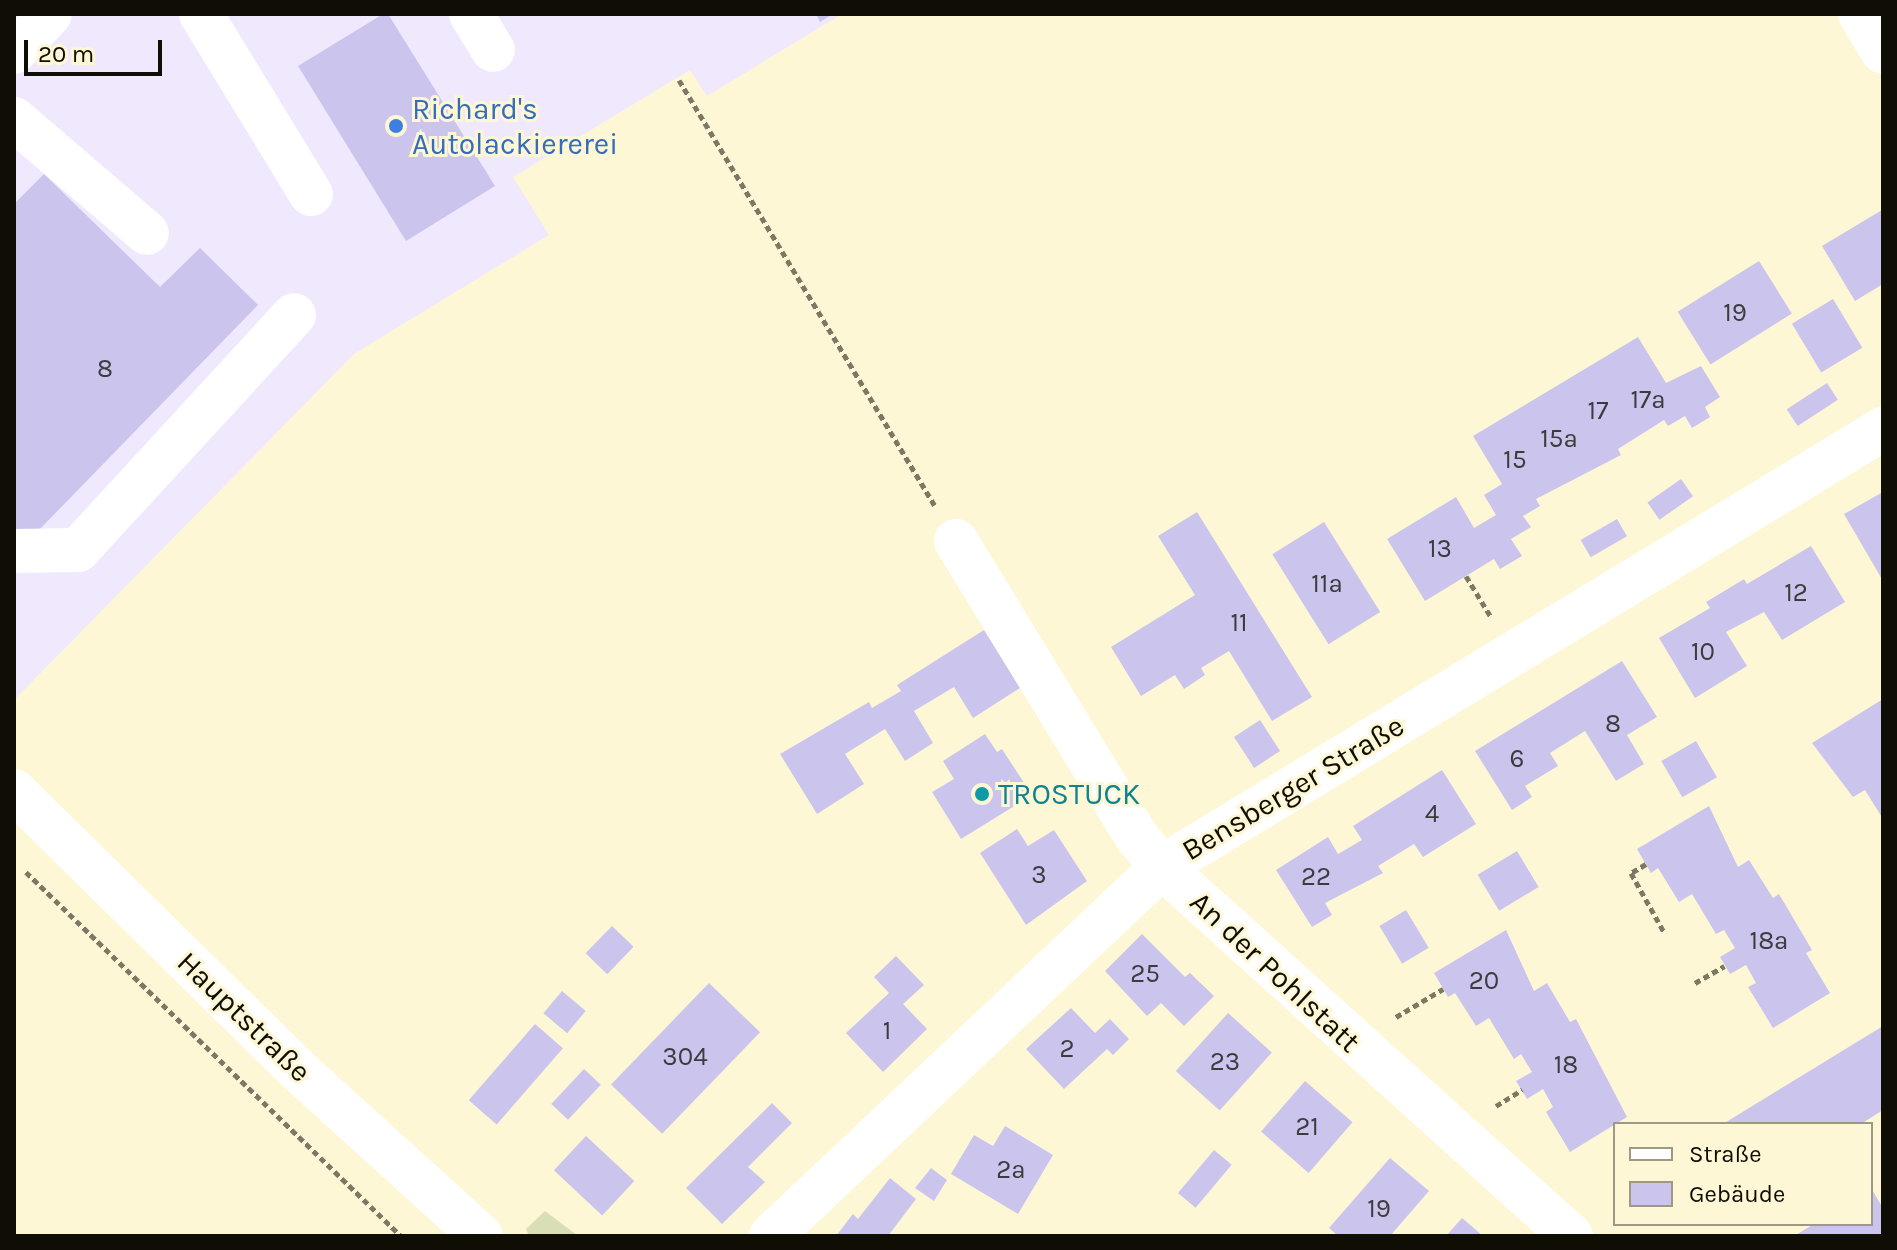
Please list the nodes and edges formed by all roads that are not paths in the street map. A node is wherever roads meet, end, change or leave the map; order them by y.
1 (50, 14) edge
2 (201, 14) edge
3 (1860, 14) edge
4 (14, 52) edge
5 (1883, 52) edge
6 (14, 119) edge
7 (311, 194) dead end
8 (147, 233) dead end
9 (294, 315) dead end
10 (1883, 429) edge
11 (956, 541) road end
12 (14, 551) edge
13 (14, 791) edge
14 (1162, 867) junction
15 (481, 1236) edge
16 (771, 1236) edge
17 (1571, 1236) edge

1 - 4 street
2 - 7 street
3 - 5 street
6 - 8 street
9 - 12 street
10 - 14 street, Bensberger Straße
11 - 14 street, An der Pohlstatt
13 - 15 street, Hauptstraße
14 - 16 street, Bensberger Straße
14 - 17 street, An der Pohlstatt

